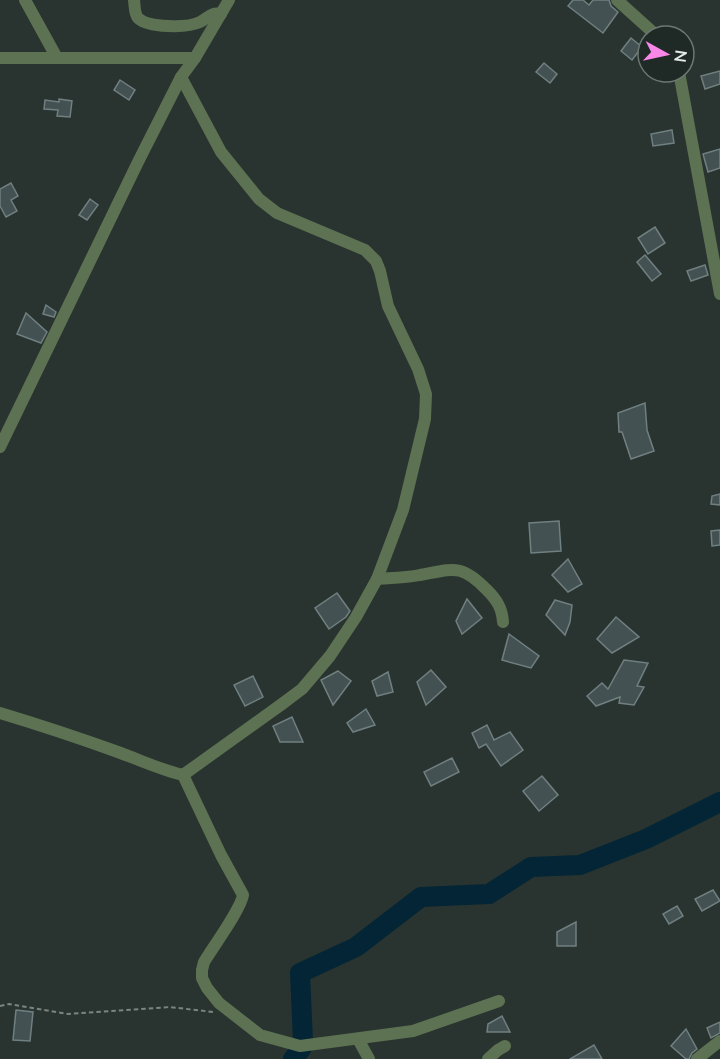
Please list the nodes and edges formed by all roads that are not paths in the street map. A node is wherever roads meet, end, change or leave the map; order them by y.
1 (25, 0) edge
2 (134, 0) edge
3 (229, 0) edge
4 (616, 0) edge
5 (221, 14) junction
6 (643, 24) edge
7 (0, 58) edge
8 (57, 58) junction
9 (195, 58) junction
10 (181, 77) junction
11 (681, 84) edge
12 (720, 294) edge
13 (0, 447) edge
14 (378, 579) junction
15 (503, 622) dead end
16 (0, 713) edge
17 (183, 775) junction
18 (499, 1001) dead end
19 (358, 1039) junction
20 (720, 1041) edge
21 (505, 1046) dead end
22 (369, 1059) edge
23 (488, 1059) edge
24 (697, 1059) edge

1 - 8 street
2 - 5 street
3 - 5 street
4 - 6 street
5 - 9 street
7 - 8 street
8 - 9 street
9 - 10 street
10 - 13 street
10 - 14 street
11 - 12 street
14 - 15 street
14 - 17 street
16 - 17 street
17 - 19 street
18 - 19 street
19 - 22 street
20 - 24 street
21 - 23 street

